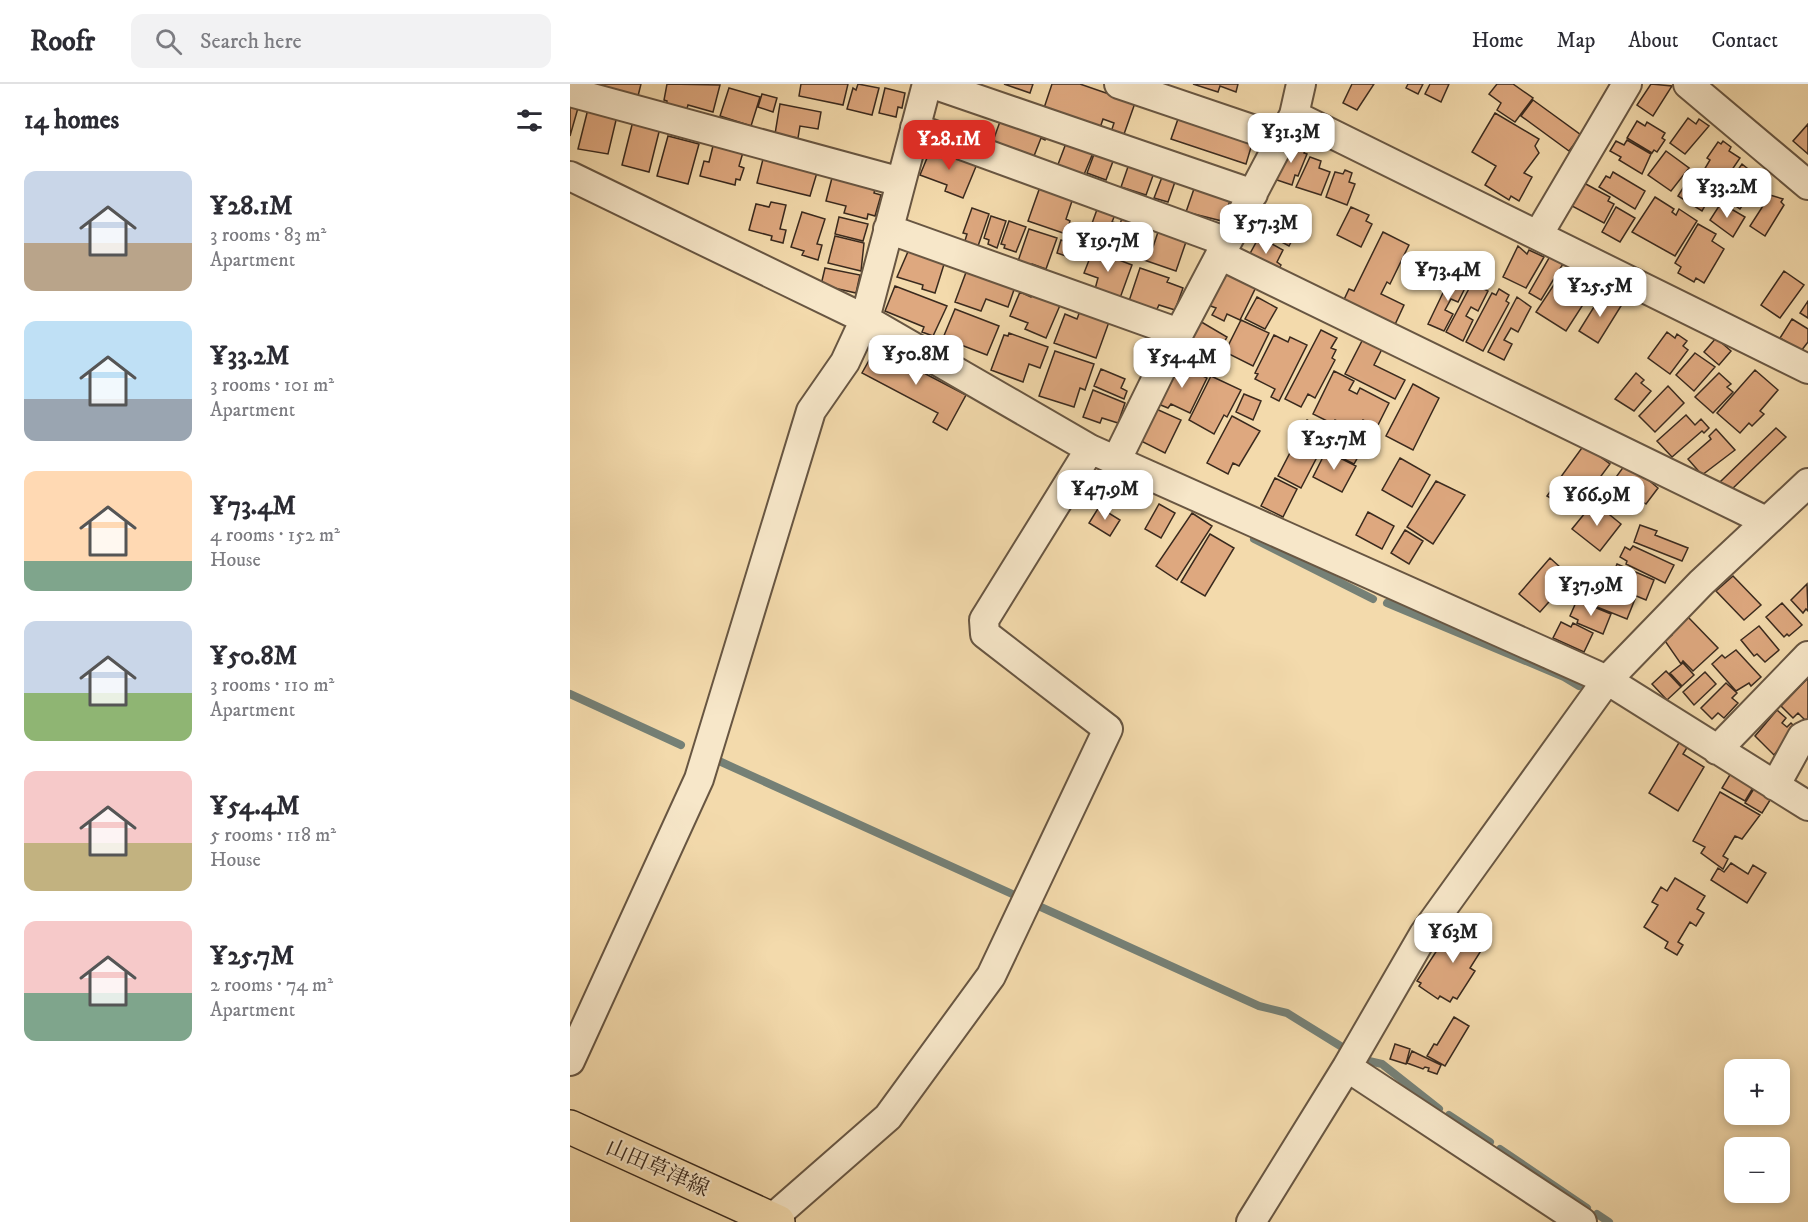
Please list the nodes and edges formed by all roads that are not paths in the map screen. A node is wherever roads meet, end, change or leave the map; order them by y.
1 (927, 84) edge
2 (933, 84) edge
3 (1119, 84) edge
4 (1301, 84) edge
5 (1627, 84) edge
6 (1688, 84) edge
7 (570, 92) edge
8 (1288, 127) junction
9 (915, 128) junction
10 (570, 176) edge
11 (901, 182) junction
12 (1808, 185) edge
13 (1253, 194) junction
14 (888, 229) junction
15 (1538, 235) junction
16 (1224, 249) junction
17 (865, 319) junction
18 (1179, 333) junction
19 (1808, 369) edge
20 (1090, 449) junction
21 (1117, 459) junction
22 (1808, 483) edge
23 (1766, 521) junction
24 (1808, 656) edge
25 (1607, 680) junction
26 (1808, 734) edge
27 (1717, 750) junction
28 (1775, 786) junction
29 (1808, 806) edge
30 (570, 1061) edge
31 (1347, 1067) junction
32 (570, 1127) edge
33 (772, 1221) edge
34 (1251, 1222) edge
35 (1582, 1222) edge

1 - 9 street
2 - 13 street
3 - 8 street
4 - 8 street
5 - 15 street
6 - 12 street
7 - 11 street
8 - 13 street
8 - 15 street
9 - 11 street
9 - 16 street
10 - 17 street
11 - 14 street
13 - 16 street
14 - 17 street
14 - 18 street
15 - 19 street
16 - 18 street
16 - 23 street
17 - 20 street
17 - 30 street
18 - 21 street
20 - 21 street
20 - 33 street
21 - 25 street
22 - 23 street
23 - 25 street
24 - 27 street
25 - 27 street
25 - 31 street
26 - 28 street
27 - 28 street
28 - 29 street
31 - 34 street
31 - 35 street
32 - 33 main road, 山田草津線

